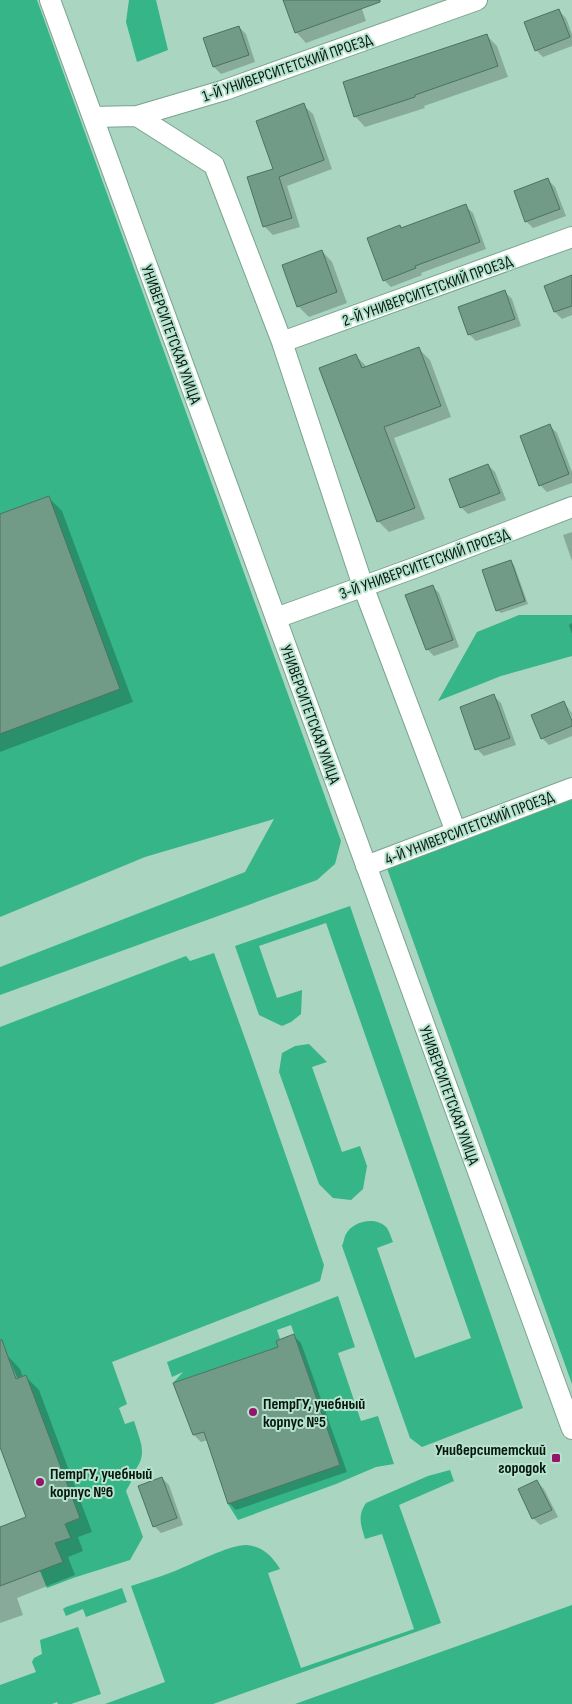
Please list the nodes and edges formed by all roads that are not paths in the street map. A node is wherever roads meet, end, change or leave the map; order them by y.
1 (50, 0) edge
2 (477, 0) edge
3 (137, 116) junction
4 (94, 117) junction
5 (572, 238) edge
6 (282, 342) junction
7 (572, 508) edge
8 (363, 586) junction
9 (276, 618) junction
10 (572, 788) edge
11 (456, 832) junction
12 (366, 866) junction
13 (572, 1428) edge

1 - 4 street, УНИВЕРСИТЕТСКАЯ УЛИЦА
2 - 3 street, 1-Й УНИВЕРСИТЕТСКИЙ ПРОЕЗД
3 - 4 street, 1-Й УНИВЕРСИТЕТСКИЙ ПРОЕЗД
3 - 6 street
4 - 9 street, УНИВЕРСИТЕТСКАЯ УЛИЦА
5 - 6 street, 2-Й УНИВЕРСИТЕТСКИЙ ПРОЕЗД
6 - 8 street
7 - 8 street, 3-Й УНИВЕРСИТЕТСКИЙ ПРОЕЗД
8 - 9 street, 3-Й УНИВЕРСИТЕТСКИЙ ПРОЕЗД
8 - 11 street
9 - 12 street, УНИВЕРСИТЕТСКАЯ УЛИЦА
10 - 11 street, 4-Й УНИВЕРСИТЕТСКИЙ ПРОЕЗД
11 - 12 street, 4-Й УНИВЕРСИТЕТСКИЙ ПРОЕЗД
12 - 13 street, УНИВЕРСИТЕТСКАЯ УЛИЦА

